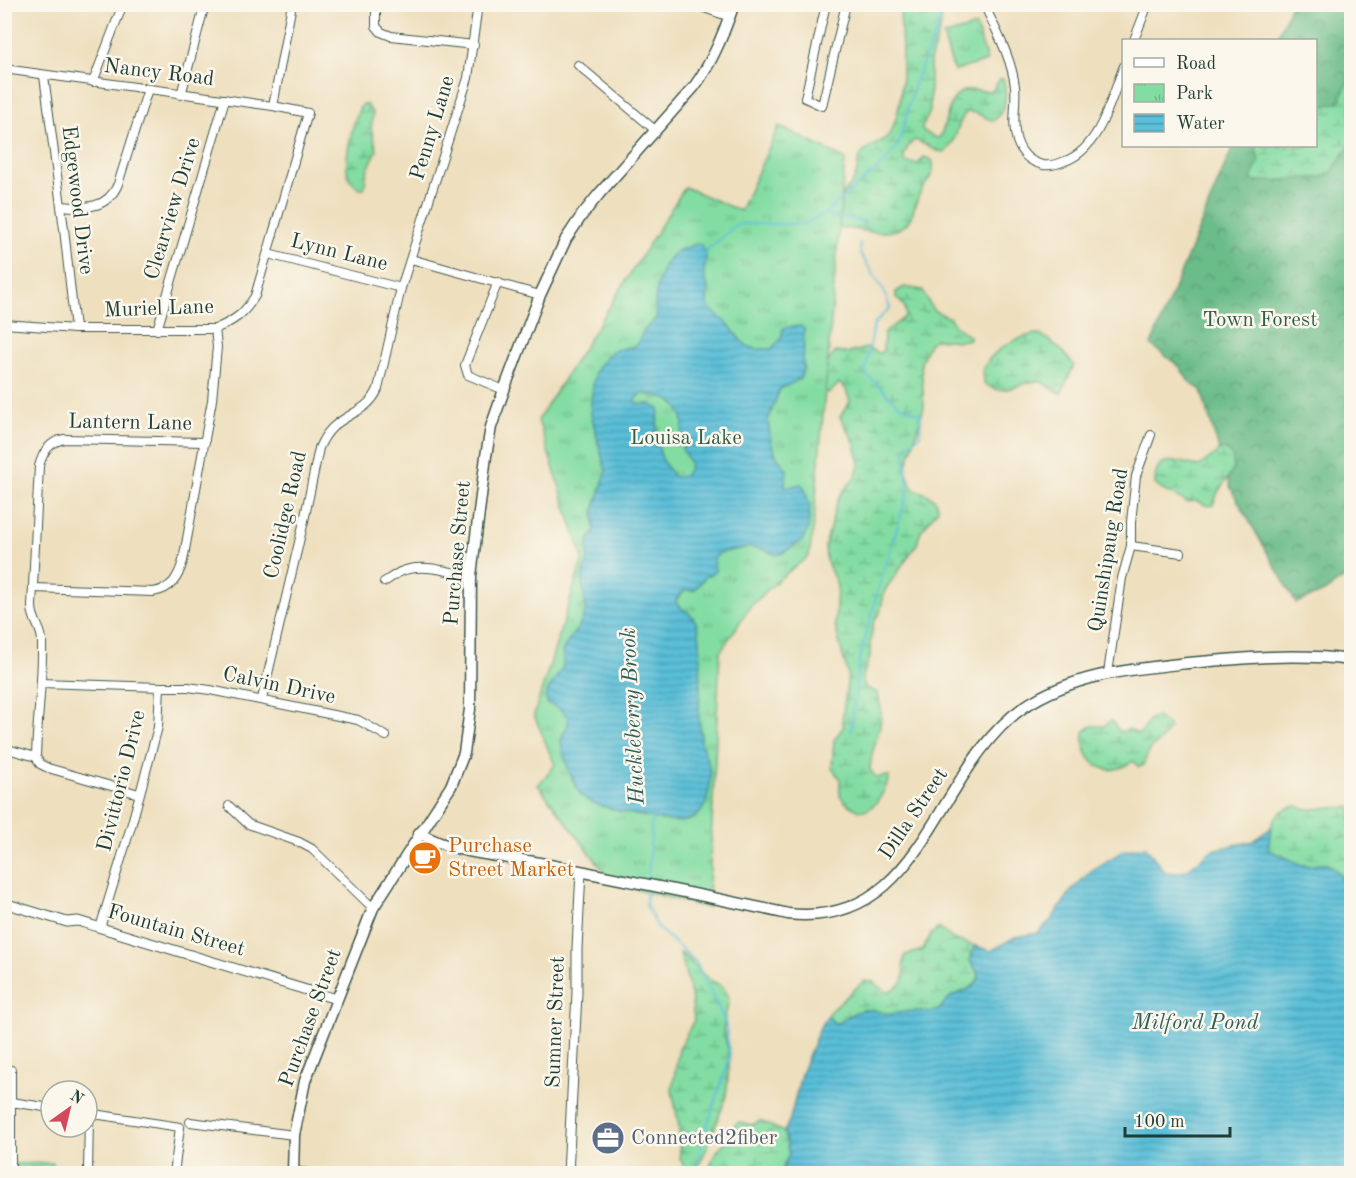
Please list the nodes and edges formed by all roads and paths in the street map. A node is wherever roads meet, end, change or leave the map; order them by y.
1 (123, 4) edge
2 (205, 4) edge
3 (292, 4) edge
4 (376, 4) edge
5 (478, 4) edge
6 (693, 4) edge
7 (734, 4) edge
8 (826, 4) edge
9 (846, 4) edge
10 (984, 4) edge
11 (1148, 4) edge
12 (730, 17) junction
13 (1134, 39) edge
14 (474, 45) junction
15 (578, 65) dead end
16 (4, 69) edge
17 (1122, 71) edge
18 (44, 76) junction
19 (93, 82) junction
20 (147, 90) junction
21 (181, 95) junction
22 (225, 99) junction
23 (273, 106) junction
24 (308, 113) joint
25 (656, 130) junction
26 (61, 206) junction
27 (268, 254) junction
28 (411, 260) junction
29 (498, 282) junction
30 (401, 288) junction
31 (540, 295) junction
32 (4, 324) edge
33 (75, 329) junction
34 (215, 329) junction
35 (157, 330) junction
36 (504, 390) junction
37 (1151, 435) dead end
38 (205, 442) junction
39 (1131, 546) junction
40 (1180, 553) dead end
41 (471, 576) junction
42 (384, 582) dead end
43 (33, 588) junction
44 (1352, 660) edge
45 (1108, 673) junction
46 (41, 683) junction
47 (160, 687) junction
48 (261, 699) junction
49 (386, 736) dead end
50 (4, 748) edge
51 (36, 757) junction
52 (139, 794) junction
53 (229, 806) dead end
54 (419, 833) junction
55 (580, 872) junction
56 (4, 903) edge
57 (373, 908) junction
58 (100, 928) junction
59 (336, 999) junction
60 (11, 1070) dead end
61 (11, 1101) junction
62 (39, 1105) edge
63 (99, 1115) edge
64 (190, 1122) dead end
65 (294, 1135) junction
66 (88, 1139) edge
67 (293, 1172) edge
68 (12, 1173) edge
69 (88, 1173) edge
70 (174, 1173) edge
71 (316, 1173) edge
72 (568, 1173) edge

1 - 19 street
2 - 21 street
3 - 23 street
4 - 14 street
5 - 14 street, Penny Lane
6 - 12 street
7 - 12 main road, Purchase Street
8 - 9 street
10 - 17 street
11 - 13 street
12 - 25 main road, Purchase Street
14 - 28 street, Penny Lane
15 - 25 street
16 - 18 street, Nancy Road
18 - 19 street, Nancy Road
18 - 26 street, Edgewood Drive
19 - 20 street, Nancy Road
20 - 21 street, Nancy Road
20 - 26 street
21 - 22 street, Nancy Road
22 - 23 street, Nancy Road
22 - 35 street, Clearview Drive
23 - 24 street, Nancy Road
24 - 27 street, Muriel Lane
25 - 31 main road, Purchase Street
26 - 33 street, Edgewood Drive
27 - 30 street, Lynn Lane
27 - 34 street, Muriel Lane
28 - 29 street
28 - 30 street, Coolidge Road
29 - 31 street
29 - 36 street
30 - 48 street, Coolidge Road
31 - 36 main road, Purchase Street
32 - 33 street, Muriel Lane
33 - 35 street, Muriel Lane
34 - 35 street, Muriel Lane
34 - 38 street
36 - 41 main road, Purchase Street
37 - 39 street, Quinshipaug Road
38 - 43 street
38 - 43 street, Lantern Lane
39 - 40 street
39 - 45 street, Quinshipaug Road
41 - 42 street
41 - 54 main road, Purchase Street
43 - 46 street, Lantern Lane
44 - 45 main road, Dilla Street
45 - 55 main road, Dilla Street
46 - 47 street, Divittorio Drive
46 - 51 street, Lantern Lane
47 - 48 street, Calvin Drive
47 - 52 street, Divittorio Drive
48 - 49 street, Calvin Drive
50 - 51 street
51 - 52 street
52 - 58 street, Divittorio Drive
53 - 57 street
54 - 55 main road, Dilla Street
54 - 57 main road, Purchase Street
55 - 72 street, Sumner Street
56 - 58 street, Fountain Street
57 - 59 main road, Purchase Street
58 - 59 street, Fountain Street
59 - 65 main road, Purchase Street
60 - 61 street
61 - 62 street
61 - 68 street
63 - 70 street
64 - 65 street
65 - 67 main road, Purchase Street
66 - 69 street
67 - 71 street

